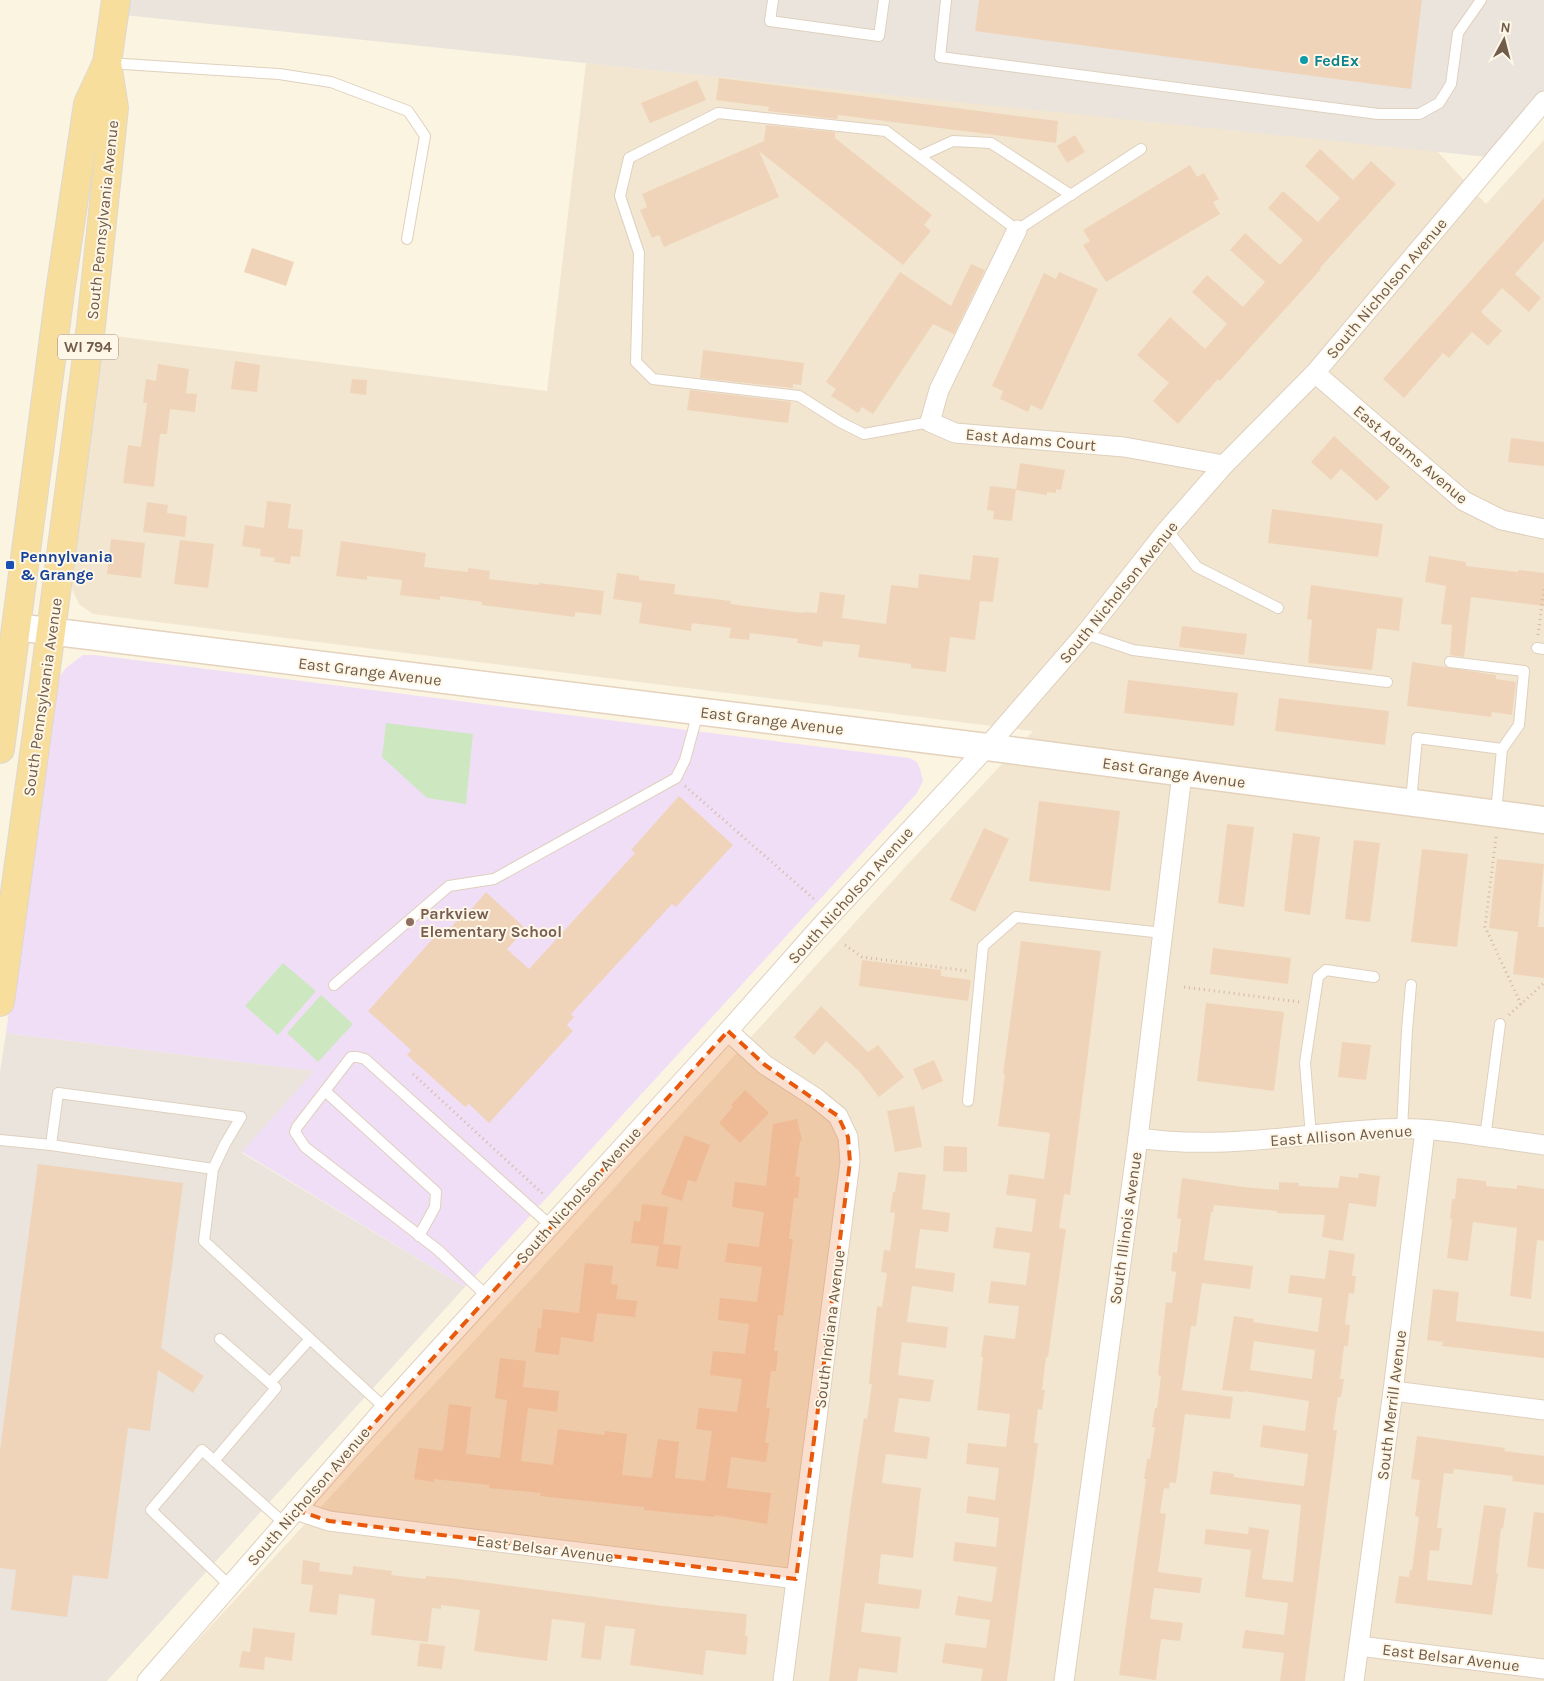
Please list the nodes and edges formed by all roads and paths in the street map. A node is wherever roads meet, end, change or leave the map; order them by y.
1 (116, 0) edge
2 (773, 0) edge
3 (884, 0) edge
4 (946, 0) edge
5 (1481, 0) edge
6 (107, 63) junction
7 (1544, 102) edge
8 (1141, 149) dead end
9 (920, 156) junction
10 (1071, 195) junction
11 (1017, 230) junction
12 (407, 239) dead end
13 (1315, 373) junction
14 (930, 422) junction
15 (1224, 465) junction
16 (1544, 529) edge
17 (1167, 530) junction
18 (1544, 588) edge
19 (1278, 608) dead end
20 (8, 626) edge
21 (51, 631) junction
22 (1085, 634) junction
23 (1540, 648) edge
24 (1450, 662) dead end
25 (1387, 682) dead end
26 (699, 711) junction
27 (987, 747) junction
28 (0, 749) edge
29 (1502, 749) junction
30 (1182, 774) junction
31 (676, 778) junction
32 (1411, 804) junction
33 (1544, 820) edge
34 (1496, 826) junction
35 (814, 899) dead end
36 (1163, 933) junction
37 (846, 945) dead end
38 (981, 973) junction
39 (1374, 977) dead end
40 (1544, 984) edge
41 (334, 985) dead end
42 (1411, 985) dead end
43 (1184, 987) dead end
44 (0, 1002) edge
45 (1314, 1004) junction
46 (1521, 1004) junction
47 (1500, 1024) joint
48 (728, 1032) junction
49 (413, 1074) dead end
50 (325, 1091) junction
51 (968, 1101) dead end
52 (1402, 1129) junction
53 (1425, 1130) junction
54 (1311, 1136) junction
55 (1138, 1138) junction
56 (1485, 1138) junction
57 (0, 1140) edge
58 (51, 1145) junction
59 (1544, 1145) edge
60 (213, 1169) junction
61 (544, 1195) dead end
62 (551, 1226) junction
63 (419, 1236) junction
64 (487, 1296) junction
65 (220, 1339) dead end
66 (310, 1339) junction
67 (270, 1383) junction
68 (1393, 1391) junction
69 (385, 1408) junction
70 (1544, 1410) edge
71 (214, 1461) junction
72 (290, 1516) junction
73 (796, 1579) junction
74 (230, 1586) junction
75 (1359, 1646) junction
76 (1544, 1669) edge
77 (147, 1681) edge
78 (783, 1681) edge
79 (1064, 1681) edge
80 (1354, 1681) edge

1 - 6 main road, South Pennsylvania Avenue / WI 794
2 - 3 lane
4 - 5 lane
6 - 12 lane
6 - 20 main road, South Pennsylvania Avenue / WI 794
6 - 21 main road, South Pennsylvania Avenue / WI 794
7 - 13 street, South Nicholson Avenue
8 - 10 lane
9 - 10 lane
9 - 11 lane
9 - 14 lane
10 - 11 lane
11 - 14 street
13 - 15 street, South Nicholson Avenue
13 - 16 street, East Adams Avenue
14 - 15 street, East Adams Court
15 - 17 street, South Nicholson Avenue
17 - 19 lane
17 - 22 street, South Nicholson Avenue
18 - 23 path
20 - 21 street, East Grange Avenue
20 - 28 main road, South Pennsylvania Avenue / WI 794
21 - 26 street, East Grange Avenue
21 - 44 main road, South Pennsylvania Avenue / WI 794
22 - 25 lane
22 - 27 street, South Nicholson Avenue
24 - 29 lane
26 - 27 street, East Grange Avenue
26 - 31 lane
27 - 30 street, East Grange Avenue
27 - 48 street, South Nicholson Avenue
29 - 32 lane
29 - 34 lane
30 - 32 street, East Grange Avenue
30 - 36 street, South Illinois Avenue
31 - 35 path
31 - 41 lane
32 - 34 street, East Grange Avenue
33 - 34 street, East Grange Avenue
34 - 46 path
36 - 38 lane
36 - 55 street, South Illinois Avenue
37 - 38 path
38 - 51 lane
39 - 45 lane
40 - 46 path
42 - 52 lane
43 - 45 path
45 - 54 lane
46 - 47 path
47 - 56 lane
48 - 62 street, South Nicholson Avenue
48 - 73 street, South Indiana Avenue
49 - 61 path
50 - 62 lane
50 - 63 lane
50 - 63 lane
52 - 53 street, East Allison Avenue
52 - 54 street, East Allison Avenue
53 - 56 street, East Allison Avenue
53 - 68 street, South Merrill Avenue
54 - 55 street, East Allison Avenue
55 - 79 street, South Illinois Avenue
56 - 59 street, East Allison Avenue
57 - 58 lane
58 - 60 lane
58 - 60 lane
60 - 66 lane
62 - 64 street, South Nicholson Avenue
63 - 64 lane
64 - 69 street, South Nicholson Avenue
65 - 67 lane
66 - 67 lane
66 - 69 lane
67 - 71 lane
68 - 70 street
68 - 75 street, South Merrill Avenue
69 - 72 street, South Nicholson Avenue
71 - 72 lane
71 - 74 lane
72 - 73 street, East Belsar Avenue
72 - 74 street, South Nicholson Avenue
73 - 78 street, South Indiana Avenue
74 - 77 street, South Nicholson Avenue
75 - 76 street, East Belsar Avenue
75 - 80 street, South Merrill Avenue

